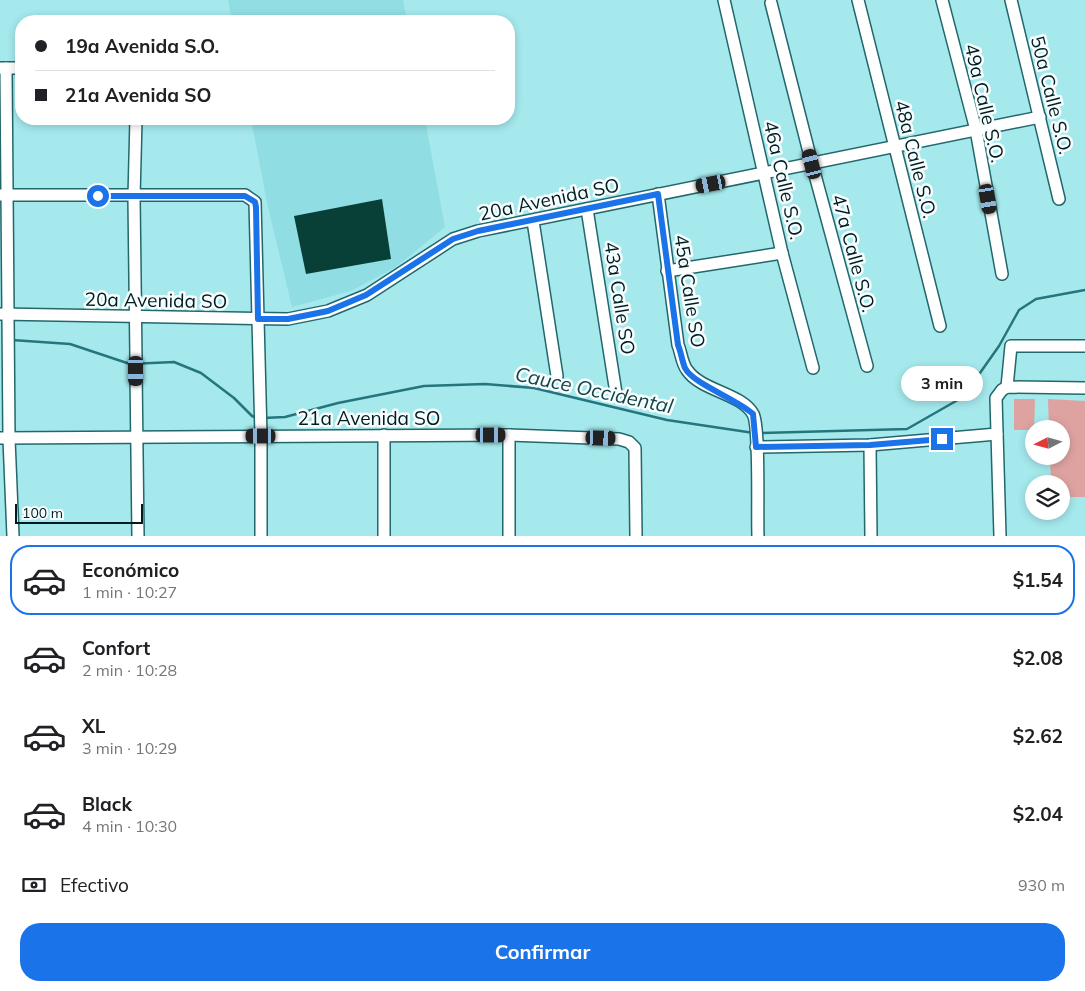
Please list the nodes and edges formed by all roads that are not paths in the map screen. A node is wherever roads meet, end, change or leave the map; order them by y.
1 (724, 0) edge
2 (858, 0) edge
3 (942, 0) edge
4 (1011, 0) edge
5 (771, 3) dead end
6 (3, 68) edge
7 (1040, 117) junction
8 (136, 125) edge
9 (976, 130) junction
10 (894, 146) junction
11 (812, 164) junction
12 (764, 173) junction
13 (658, 194) junction
14 (4, 195) edge
15 (134, 197) junction
16 (1059, 199) dead end
17 (587, 209) junction
18 (533, 221) junction
19 (782, 253) junction
20 (667, 271) junction
21 (1002, 274) dead end
22 (4, 314) edge
23 (135, 317) junction
24 (258, 319) junction
25 (940, 326) dead end
26 (1085, 346) edge
27 (136, 359) dead end
28 (867, 366) dead end
29 (813, 368) dead end
30 (136, 371) dead end
31 (557, 376) dead end
32 (1007, 387) junction
33 (1085, 388) edge
34 (616, 393) dead end
35 (997, 434) junction
36 (384, 435) junction
37 (509, 435) junction
38 (261, 436) junction
39 (136, 437) junction
40 (5, 438) edge
41 (870, 445) junction
42 (756, 447) junction
43 (13, 536) edge
44 (138, 536) edge
45 (261, 536) edge
46 (384, 536) edge
47 (509, 536) edge
48 (636, 536) edge
49 (758, 536) edge
50 (871, 536) edge
51 (1000, 536) edge

1 - 12 street, 46a Calle S.O.
2 - 10 street, 48a Calle S.O.
3 - 9 street, 49a Calle S.O.
4 - 7 street, 50a Calle S.O.
5 - 11 street, 47a Calle S.O.
6 - 14 street
7 - 9 street, 20a Avenida SO
7 - 16 street, 50a Calle S.O.
8 - 15 street
9 - 10 street, 20a Avenida SO
9 - 21 street, 49a Calle S.O.
10 - 11 street, 20a Avenida SO
10 - 25 street, 48a Calle S.O.
11 - 12 street, 20a Avenida SO
11 - 28 street, 47a Calle S.O.
12 - 13 street, 20a Avenida SO
12 - 19 street, 46a Calle S.O.
13 - 17 street, 20a Avenida SO
13 - 20 street, 45a Calle SO
14 - 15 street
14 - 22 street
15 - 23 street
15 - 24 street
17 - 18 street, 20a Avenida SO
17 - 34 street, 43a Calle SO
18 - 24 street, 20a Avenida SO
18 - 31 street
19 - 20 street
19 - 29 street, 46a Calle S.O.
20 - 42 street, 45a Calle SO
22 - 23 street, 20a Avenida SO
22 - 40 street
23 - 24 street, 20a Avenida SO
23 - 27 street
24 - 38 street
26 - 32 street
30 - 39 street
32 - 33 street
32 - 35 street
35 - 41 street
35 - 51 street
36 - 37 street, 21a Avenida SO
36 - 38 street, 21a Avenida SO
36 - 46 street
37 - 47 street
37 - 48 street, 21a Avenida SO
38 - 39 street, 21a Avenida SO
38 - 45 street
39 - 40 street, 21a Avenida SO
39 - 44 street
40 - 43 street
41 - 42 street
41 - 50 street
42 - 49 street, 45a Calle SO

